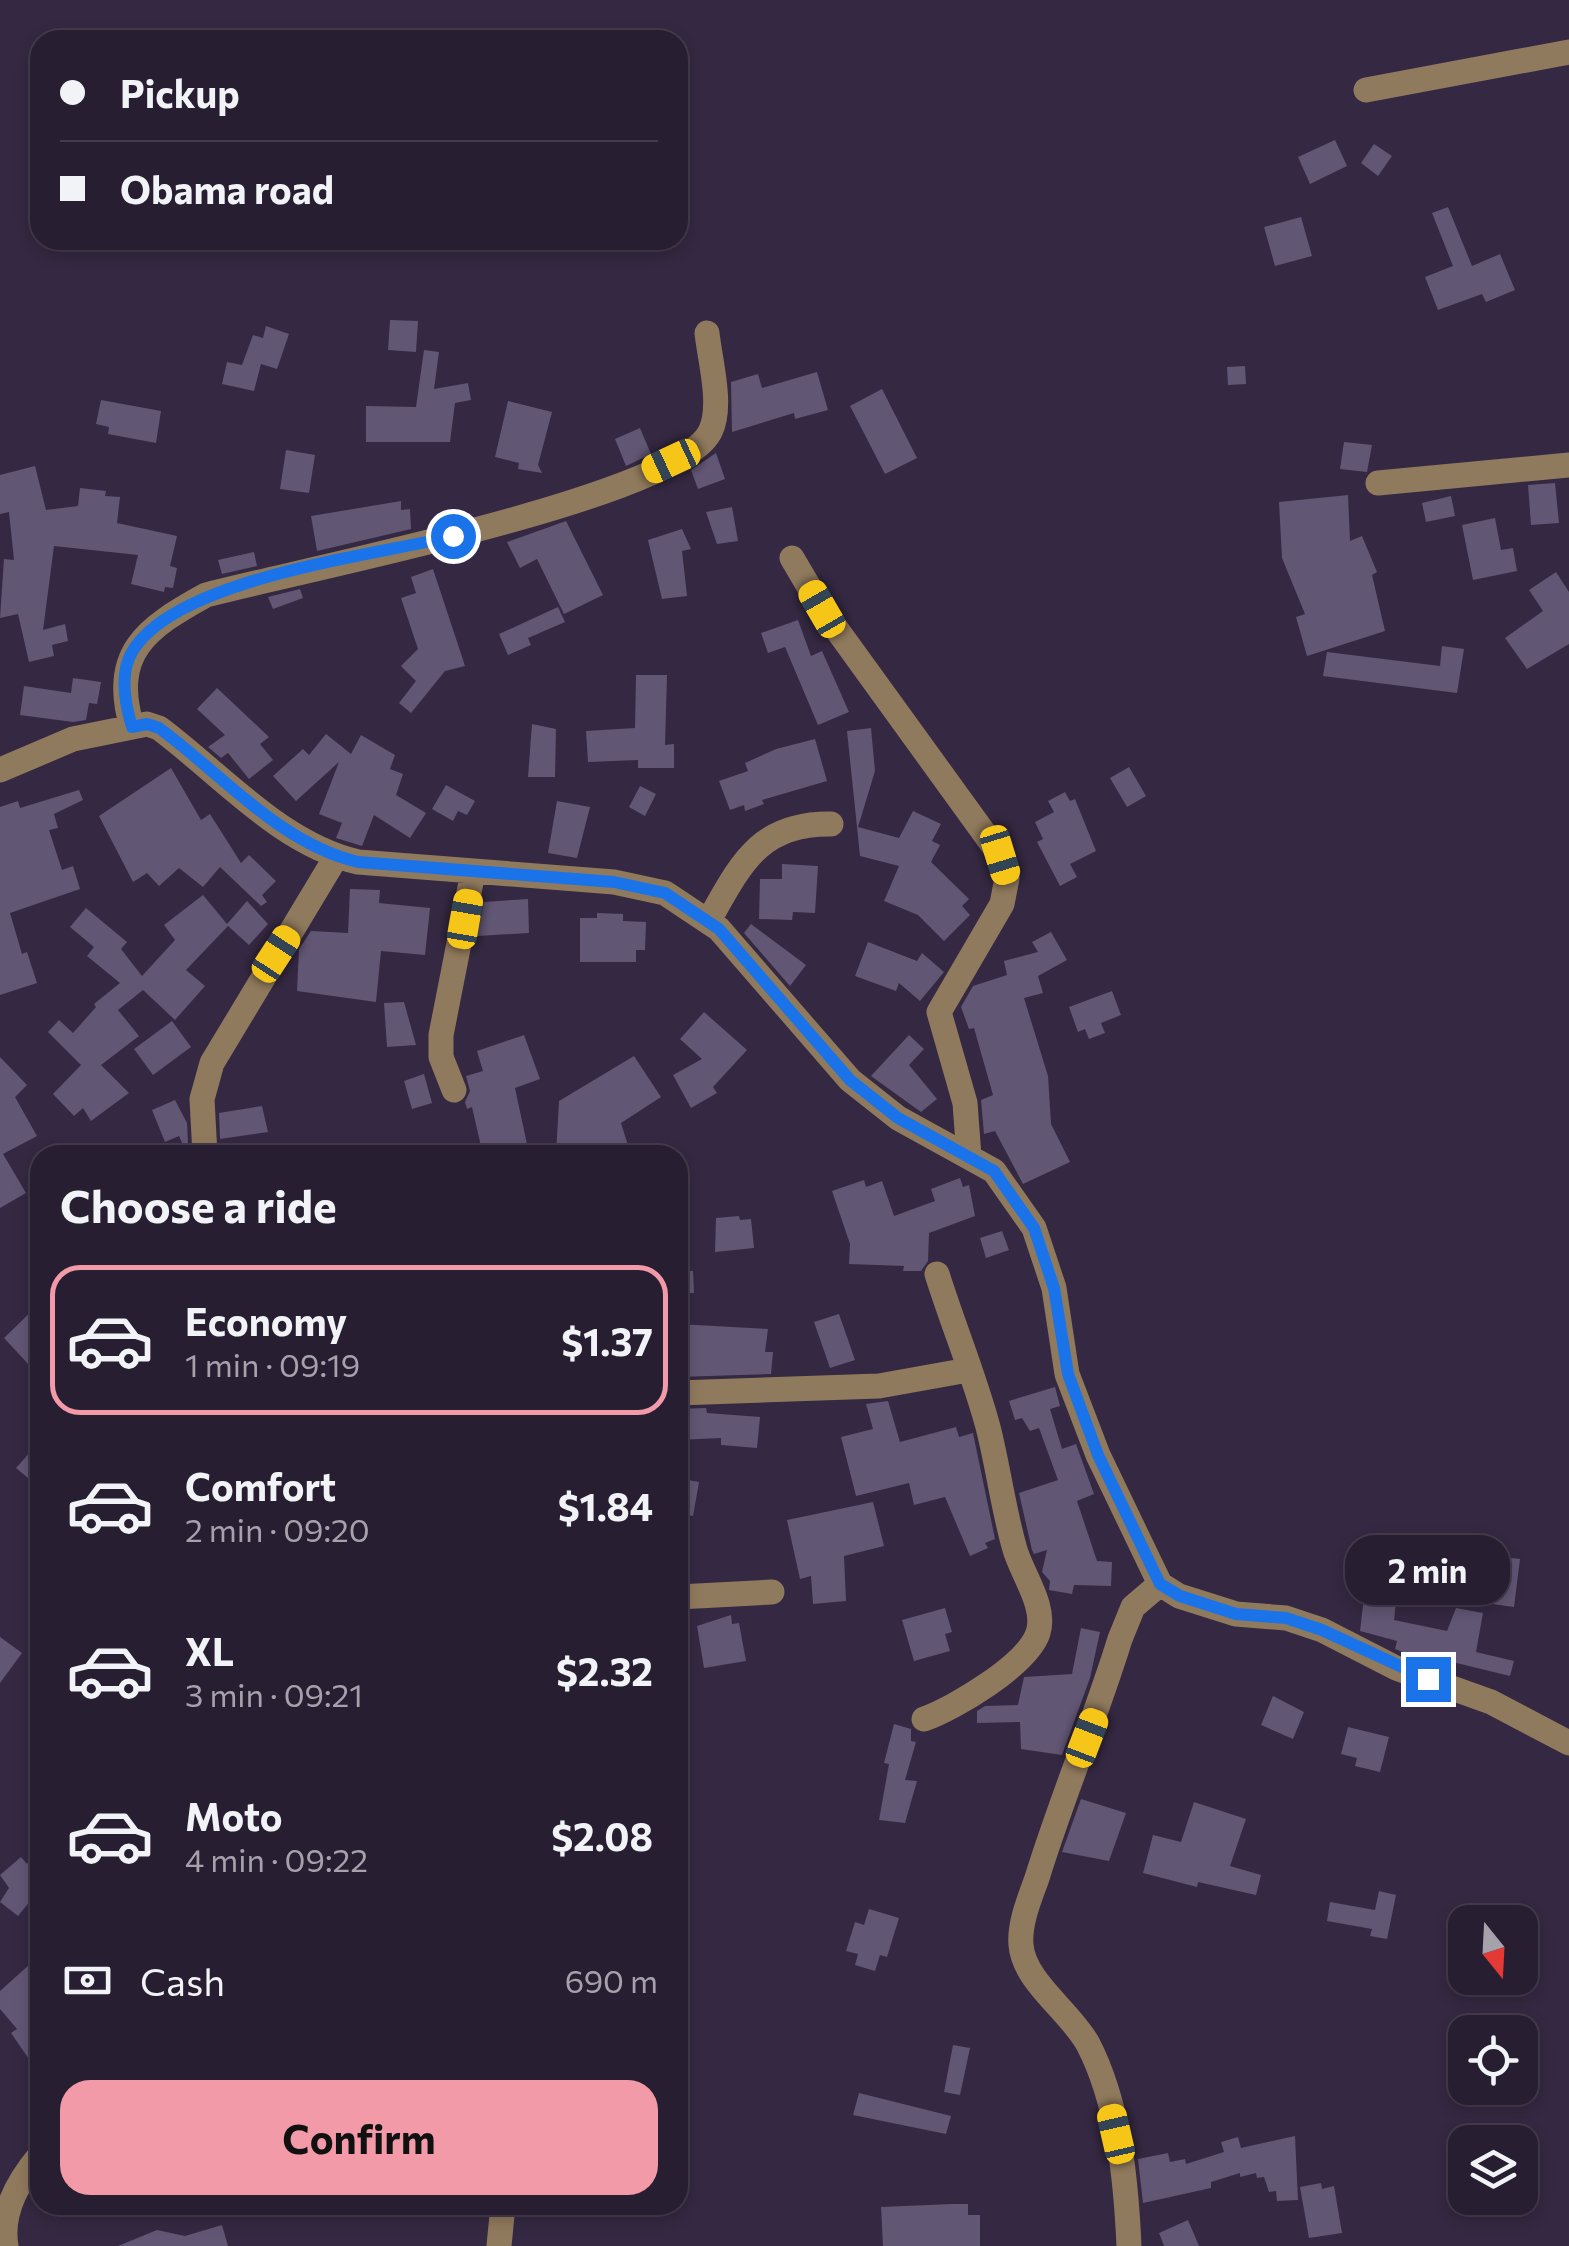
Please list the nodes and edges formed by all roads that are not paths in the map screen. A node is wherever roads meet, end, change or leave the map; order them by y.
1 (1569, 52) edge
2 (1366, 90) dead end
3 (707, 334) dead end
4 (1569, 465) edge
5 (1378, 484) dead end
6 (792, 558) dead end
7 (132, 727) junction
8 (0, 770) edge
9 (830, 824) dead end
10 (336, 857) junction
11 (474, 872) junction
12 (710, 920) junction
13 (454, 1090) dead end
14 (204, 1145) edge
15 (968, 1156) junction
16 (937, 1274) dead end
17 (968, 1370) junction
18 (688, 1393) edge
19 (1160, 1584) junction
20 (772, 1592) dead end
21 (688, 1596) edge
22 (924, 1719) dead end
23 (1569, 1743) edge
24 (30, 2170) edge
25 (502, 2215) edge
26 (6, 2246) edge
27 (499, 2246) edge
28 (1129, 2246) edge

1 - 2 street
3 - 7 street
4 - 5 street
6 - 15 street
7 - 8 street
7 - 10 street
9 - 12 street
10 - 11 street
10 - 14 street
11 - 12 street
11 - 13 street
12 - 15 street
15 - 19 street
16 - 17 street
17 - 18 street
17 - 22 street
19 - 23 street
19 - 28 street
20 - 21 street
24 - 26 street
25 - 27 street

